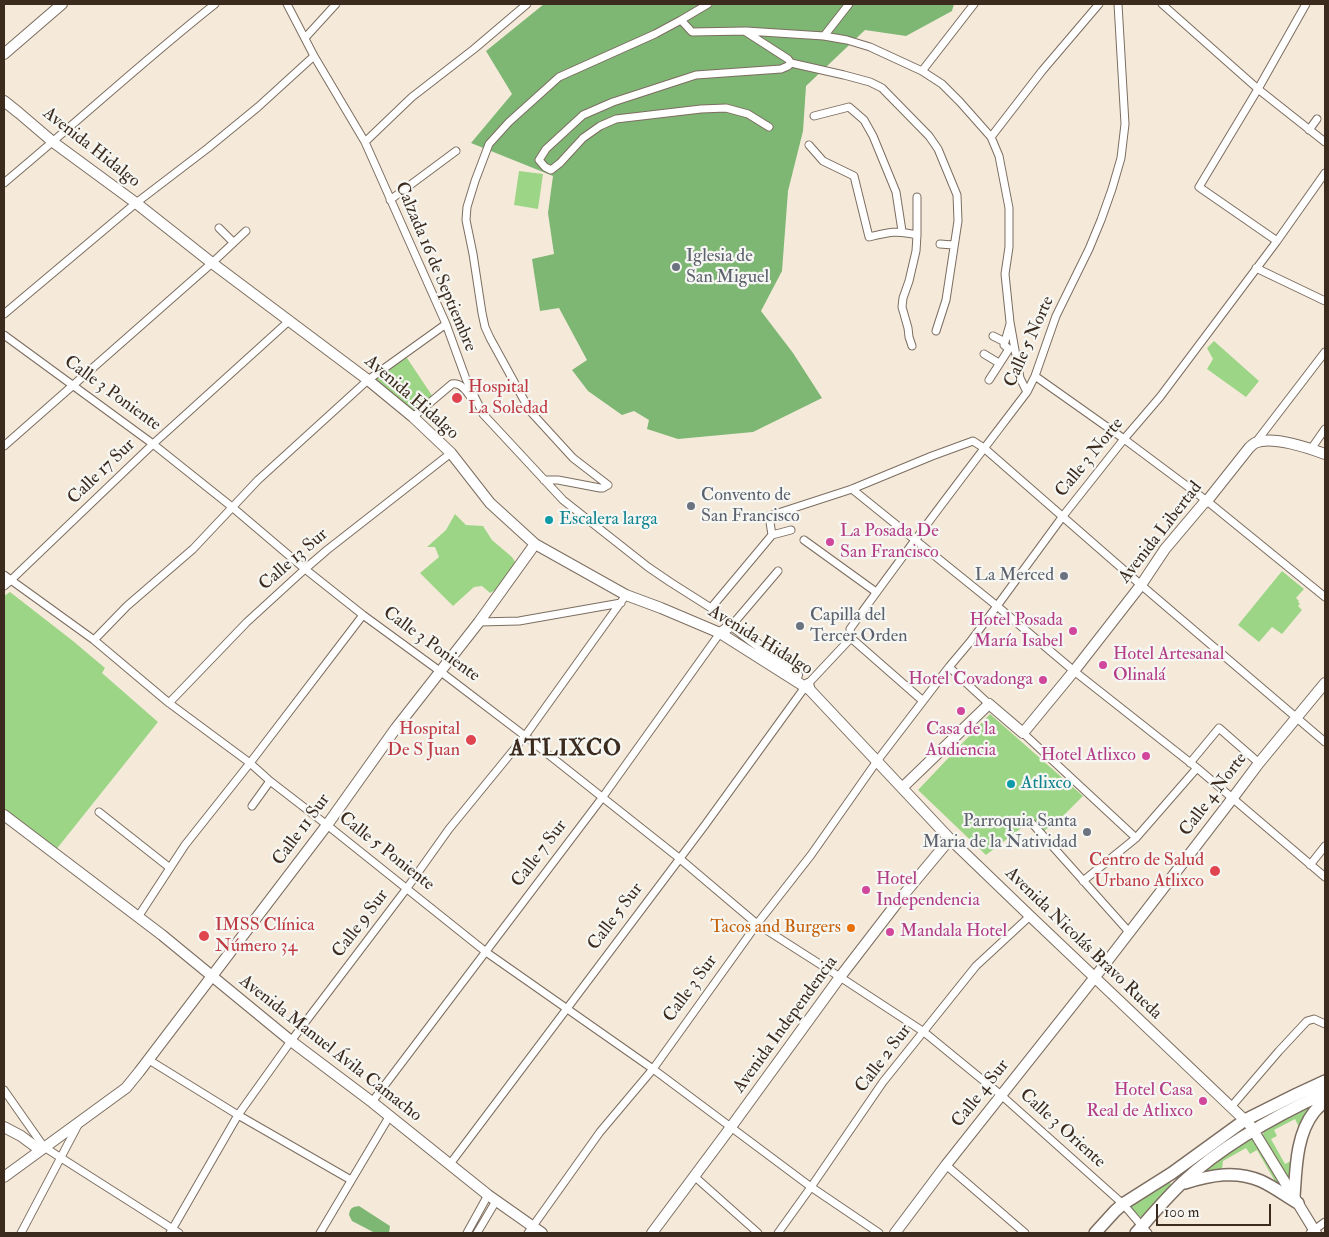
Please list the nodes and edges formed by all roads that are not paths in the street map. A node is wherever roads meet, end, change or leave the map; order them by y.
1 (62, 4) edge
2 (215, 4) edge
3 (287, 4) edge
4 (336, 4) edge
5 (527, 4) edge
6 (708, 4) edge
7 (849, 4) edge
8 (974, 4) edge
9 (1100, 4) edge
10 (1118, 4) edge
11 (1162, 4) edge
12 (1306, 4) edge
13 (681, 20) junction
14 (746, 31) junction
15 (824, 36) junction
16 (305, 38) junction
17 (4, 54) edge
18 (314, 56) junction
19 (791, 63) junction
20 (922, 70) junction
21 (1258, 90) junction
22 (4, 101) edge
23 (814, 116) dead end
24 (1317, 119) dead end
25 (769, 127) dead end
26 (1309, 130) junction
27 (991, 137) junction
28 (54, 142) junction
29 (365, 142) junction
30 (1325, 142) edge
31 (810, 145) dead end
32 (456, 151) dead end
33 (1325, 173) edge
34 (4, 182) edge
35 (917, 197) dead end
36 (390, 200) junction
37 (136, 203) junction
38 (219, 228) dead end
39 (246, 231) dead end
40 (902, 231) junction
41 (917, 235) junction
42 (1277, 240) junction
43 (233, 242) junction
44 (940, 244) dead end
45 (953, 245) junction
46 (212, 263) junction
47 (1256, 268) junction
48 (1325, 301) edge
49 (4, 314) edge
50 (290, 320) junction
51 (1010, 322) junction
52 (446, 324) junction
53 (936, 331) dead end
54 (4, 335) edge
55 (993, 336) dead end
56 (1004, 342) junction
57 (912, 346) dead end
58 (1325, 352) edge
59 (984, 354) dead end
60 (999, 364) junction
61 (1012, 376) dead end
62 (1035, 376) junction
63 (1020, 378) junction
64 (368, 380) junction
65 (988, 380) dead end
66 (73, 385) junction
67 (1027, 392) junction
68 (483, 414) junction
69 (413, 417) junction
70 (1325, 429) edge
71 (1124, 439) junction
72 (1256, 442) junction
73 (153, 444) junction
74 (4, 446) edge
75 (984, 448) junction
76 (1311, 449) junction
77 (451, 453) junction
78 (1325, 454) edge
79 (544, 480) junction
80 (852, 489) junction
81 (1206, 501) junction
82 (232, 507) junction
83 (1063, 516) junction
84 (791, 530) dead end
85 (772, 535) junction
86 (914, 539) junction
87 (804, 540) dead end
88 (535, 544) junction
89 (305, 568) junction
90 (778, 571) dead end
91 (4, 576) edge
92 (10, 581) junction
93 (1141, 585) junction
94 (4, 586) edge
95 (876, 592) junction
96 (1325, 597) edge
97 (624, 599) junction
98 (998, 606) junction
99 (712, 608) junction
100 (363, 615) junction
101 (480, 622) junction
102 (732, 625) junction
103 (720, 632) junction
104 (851, 638) junction
105 (94, 640) junction
106 (949, 667) junction
107 (441, 672) junction
108 (1074, 672) junction
109 (1325, 682) edge
110 (808, 687) junction
111 (923, 701) junction
112 (169, 703) junction
113 (989, 704) junction
114 (1296, 717) junction
115 (1023, 734) junction
116 (524, 736) junction
117 (1325, 742) edge
118 (877, 761) junction
119 (1190, 763) junction
120 (1259, 763) junction
121 (250, 764) junction
122 (1196, 768) junction
123 (270, 781) junction
124 (903, 787) junction
125 (602, 798) junction
126 (1232, 799) junction
127 (252, 806) dead end
128 (99, 812) dead end
129 (4, 815) edge
130 (1030, 821) dead end
131 (327, 824) junction
132 (1136, 838) junction
133 (950, 839) junction
134 (1325, 846) edge
135 (679, 858) junction
136 (1310, 865) junction
137 (170, 868) junction
138 (1325, 877) edge
139 (1083, 881) junction
140 (407, 888) junction
141 (1030, 916) junction
142 (138, 917) junction
143 (757, 924) junction
144 (1129, 932) junction
145 (486, 952) junction
146 (213, 976) junction
147 (840, 977) junction
148 (1095, 977) junction
149 (566, 1008) junction
150 (1325, 1024) edge
151 (924, 1032) junction
152 (291, 1041) junction
153 (148, 1060) junction
154 (652, 1069) junction
155 (1325, 1081) edge
156 (4, 1090) edge
157 (1325, 1093) edge
158 (1001, 1095) junction
159 (1325, 1101) edge
160 (372, 1102) junction
161 (1231, 1107) junction
162 (238, 1115) junction
163 (389, 1117) junction
164 (1245, 1120) junction
165 (77, 1124) junction
166 (4, 1127) edge
167 (731, 1128) junction
168 (1253, 1130) junction
169 (42, 1149) junction
170 (62, 1158) junction
171 (450, 1164) junction
172 (946, 1165) junction
173 (694, 1176) junction
174 (4, 1177) edge
175 (351, 1180) junction
176 (1181, 1184) junction
177 (811, 1187) junction
178 (492, 1198) junction
179 (1296, 1200) junction
180 (1123, 1204) junction
181 (1325, 1222) edge
182 (1141, 1228) edge
183 (534, 1231) edge
184 (174, 1232) edge
185 (1313, 1232) edge
186 (21, 1233) edge
187 (320, 1233) edge
188 (467, 1233) edge
189 (478, 1233) edge
190 (652, 1233) edge
191 (758, 1233) edge
192 (778, 1233) edge
193 (879, 1233) edge
194 (895, 1233) edge
195 (1025, 1233) edge
196 (1095, 1233) edge

1 - 17 street
2 - 28 street
3 - 16 street, Calzada 16 de Septiembre
4 - 16 street
5 - 29 street
6 - 13 street
7 - 15 street
8 - 20 street
9 - 27 street
10 - 62 street, Calle 5 Norte
11 - 21 street
12 - 21 street
13 - 14 street
13 - 79 street
14 - 15 street
14 - 19 street
15 - 20 street
16 - 18 street, Calzada 16 de Septiembre
18 - 29 street, Calzada 16 de Septiembre
18 - 37 street
19 - 25 street
19 - 45 street
20 - 27 street
21 - 26 street
21 - 42 street
22 - 28 street, Avenida Hidalgo
23 - 40 street
24 - 26 street
26 - 30 street
27 - 51 street
28 - 34 street
28 - 37 street, Avenida Hidalgo
29 - 36 street, Calzada 16 de Septiembre
31 - 40 street
32 - 36 street
33 - 42 street, Calle 3 Norte
35 - 41 street
36 - 52 street, Calzada 16 de Septiembre
37 - 46 street, Avenida Hidalgo
37 - 49 street
38 - 43 street
39 - 43 street
40 - 41 street
41 - 57 street
42 - 47 street, Calle 3 Norte
43 - 46 street
44 - 45 street
45 - 53 street
46 - 50 street, Avenida Hidalgo
46 - 66 street
47 - 48 street
47 - 71 street, Calle 3 Norte
50 - 64 street, Avenida Hidalgo
50 - 73 street, Calle 17 Sur
51 - 56 street
51 - 63 street
52 - 64 street
52 - 68 street, Calzada 16 de Septiembre
54 - 66 street, Calle 3 Poniente
55 - 56 street
56 - 60 street
58 - 72 street, Avenida Libertad
59 - 60 street
60 - 65 street
61 - 63 street
62 - 67 street, Calle 5 Norte
62 - 71 street
63 - 67 street
64 - 69 street, Avenida Hidalgo
64 - 82 street
66 - 73 street, Calle 3 Poniente
66 - 74 street
67 - 75 street, Calle 5 Norte
68 - 69 street
68 - 79 street, Calzada 16 de Septiembre
69 - 77 street, Avenida Hidalgo
70 - 76 street
71 - 81 street
71 - 83 street, Calle 3 Norte
72 - 76 street
72 - 81 street, Avenida Libertad
73 - 82 street, Calle 3 Poniente
73 - 92 street, Calle 17 Sur
75 - 80 street
75 - 83 street
75 - 86 street, Calle 5 Norte
76 - 78 street
77 - 88 street, Avenida Hidalgo
77 - 89 street, Calle 13 Sur
79 - 99 street, Calzada 16 de Septiembre
80 - 85 street
80 - 86 street
81 - 93 street, Avenida Libertad
81 - 96 street
82 - 89 street, Calle 3 Poniente
82 - 105 street
83 - 93 street
83 - 98 street, Calle 3 Norte
84 - 85 street
85 - 99 street
86 - 95 street, Calle 5 Norte
86 - 98 street
87 - 95 street
88 - 97 street, Avenida Hidalgo
88 - 101 street, Calle 11 Sur
89 - 100 street, Calle 3 Poniente
89 - 112 street, Calle 13 Sur
90 - 102 street
91 - 92 street, Calle 5 Poniente
92 - 94 street, Calle 17 Sur
92 - 105 street, Calle 5 Poniente
93 - 108 street, Avenida Libertad
93 - 114 street
95 - 104 street, Calle 5 Norte
97 - 101 street
97 - 103 street, Avenida Hidalgo
97 - 116 street, Calle 9 Sur
98 - 106 street, Calle 3 Norte
98 - 108 street
99 - 102 street, Calzada 16 de Septiembre
100 - 107 street, Calle 3 Poniente
100 - 121 street
101 - 107 street, Calle 11 Sur
102 - 103 street, Calle 7 Sur
102 - 110 street, Avenida Hidalgo
103 - 110 street, Avenida Hidalgo
103 - 125 street, Calle 7 Sur
104 - 110 street, Calle 5 Norte
104 - 111 street
105 - 112 street, Calle 5 Poniente
106 - 111 street, Calle 3 Norte
106 - 113 street
107 - 116 street, Calle 3 Poniente
107 - 131 street, Calle 11 Sur
108 - 115 street, Avenida Libertad
108 - 119 street
109 - 114 street, Calle 4 Norte
110 - 118 street, Avenida Hidalgo
110 - 135 street, Calle 5 Sur
111 - 118 street, Calle 3 Norte
112 - 121 street, Calle 5 Poniente
113 - 115 street
113 - 124 street
114 - 117 street
114 - 120 street, Calle 4 Norte
115 - 132 street
116 - 125 street, Calle 3 Poniente
116 - 140 street, Calle 9 Sur
118 - 124 street, Avenida Hidalgo
118 - 143 street, Calle 3 Sur
119 - 120 street
119 - 122 street
120 - 126 street, Calle 4 Norte
121 - 123 street, Calle 5 Poniente
121 - 137 street
122 - 126 street
122 - 132 street
123 - 127 street
123 - 131 street, Calle 5 Poniente
124 - 133 street, Avenida Nicolás Bravo Rueda
125 - 135 street, Calle 3 Poniente
125 - 145 street, Calle 7 Sur
126 - 136 street
126 - 144 street, Calle 4 Norte
128 - 137 street
129 - 142 street, Avenida Manuel Ávila Camacho
130 - 139 street
131 - 140 street, Calle 5 Poniente
131 - 146 street, Calle 11 Sur
132 - 139 street
133 - 141 street, Avenida Nicolás Bravo Rueda
133 - 147 street, Avenida Independencia
134 - 136 street
135 - 143 street, Calle 3 Poniente
135 - 149 street, Calle 5 Sur
136 - 138 street
137 - 142 street
139 - 144 street
140 - 145 street, Calle 5 Poniente
140 - 152 street, Calle 9 Sur
141 - 148 street, Avenida Nicolás Bravo Rueda
141 - 151 street, Calle 2 Sur
142 - 146 street, Avenida Manuel Ávila Camacho
143 - 147 street, Calle 3 Poniente
143 - 154 street, Calle 3 Sur
144 - 148 street, Calle 4 Norte
145 - 149 street, Calle 5 Poniente
145 - 160 street, Calle 7 Sur
146 - 152 street, Avenida Manuel Ávila Camacho
146 - 153 street, Calle 11 Sur
147 - 151 street, Calle 3 Oriente
147 - 167 street, Avenida Independencia
148 - 158 street, Calle 4 Sur
148 - 161 street, Avenida Nicolás Bravo Rueda
149 - 154 street, Calle 5 Poniente
149 - 171 street, Calle 5 Sur
150 - 161 street
151 - 158 street, Calle 3 Oriente
151 - 177 street, Calle 2 Sur
152 - 160 street, Avenida Manuel Ávila Camacho
152 - 162 street, Calle 9 Sur
153 - 162 street
153 - 165 street, Calle 11 Sur
154 - 167 street, Calle 5 Poniente
154 - 183 street, Calle 3 Sur
155 - 164 main road
156 - 169 street
157 - 168 main road
158 - 172 street, Calle 4 Sur
158 - 180 street, Calle 3 Oriente
159 - 179 main road
160 - 163 street, Avenida Manuel Ávila Camacho
161 - 164 street, Avenida Nicolás Bravo Rueda
162 - 175 street
162 - 184 street, Calle 9 Sur
163 - 171 street, Avenida Manuel Ávila Camacho
163 - 175 street
164 - 168 street, Avenida Nicolás Bravo Rueda
164 - 180 main road
165 - 169 street
165 - 170 street, Calle 11 Sur
166 - 169 street
167 - 173 street, Avenida Independencia
167 - 177 street, Calle 5 Poniente
168 - 176 main road
168 - 179 street, Avenida Nicolás Bravo Rueda
169 - 170 street
169 - 174 street
170 - 184 street
170 - 186 street, Calle 11 Sur
171 - 178 street, Avenida Manuel Ávila Camacho
172 - 194 street, Calle 4 Sur
172 - 195 street
173 - 190 street, Avenida Independencia
173 - 191 street
175 - 187 street
176 - 179 main road
176 - 182 main road
177 - 192 street, Calle 2 Sur
177 - 193 street, Calle 5 Poniente
178 - 183 street, Avenida Manuel Ávila Camacho
178 - 188 street
178 - 189 street
179 - 185 street, Avenida Nicolás Bravo Rueda
180 - 182 street, Calle 3 Oriente
180 - 196 main road
181 - 185 street

